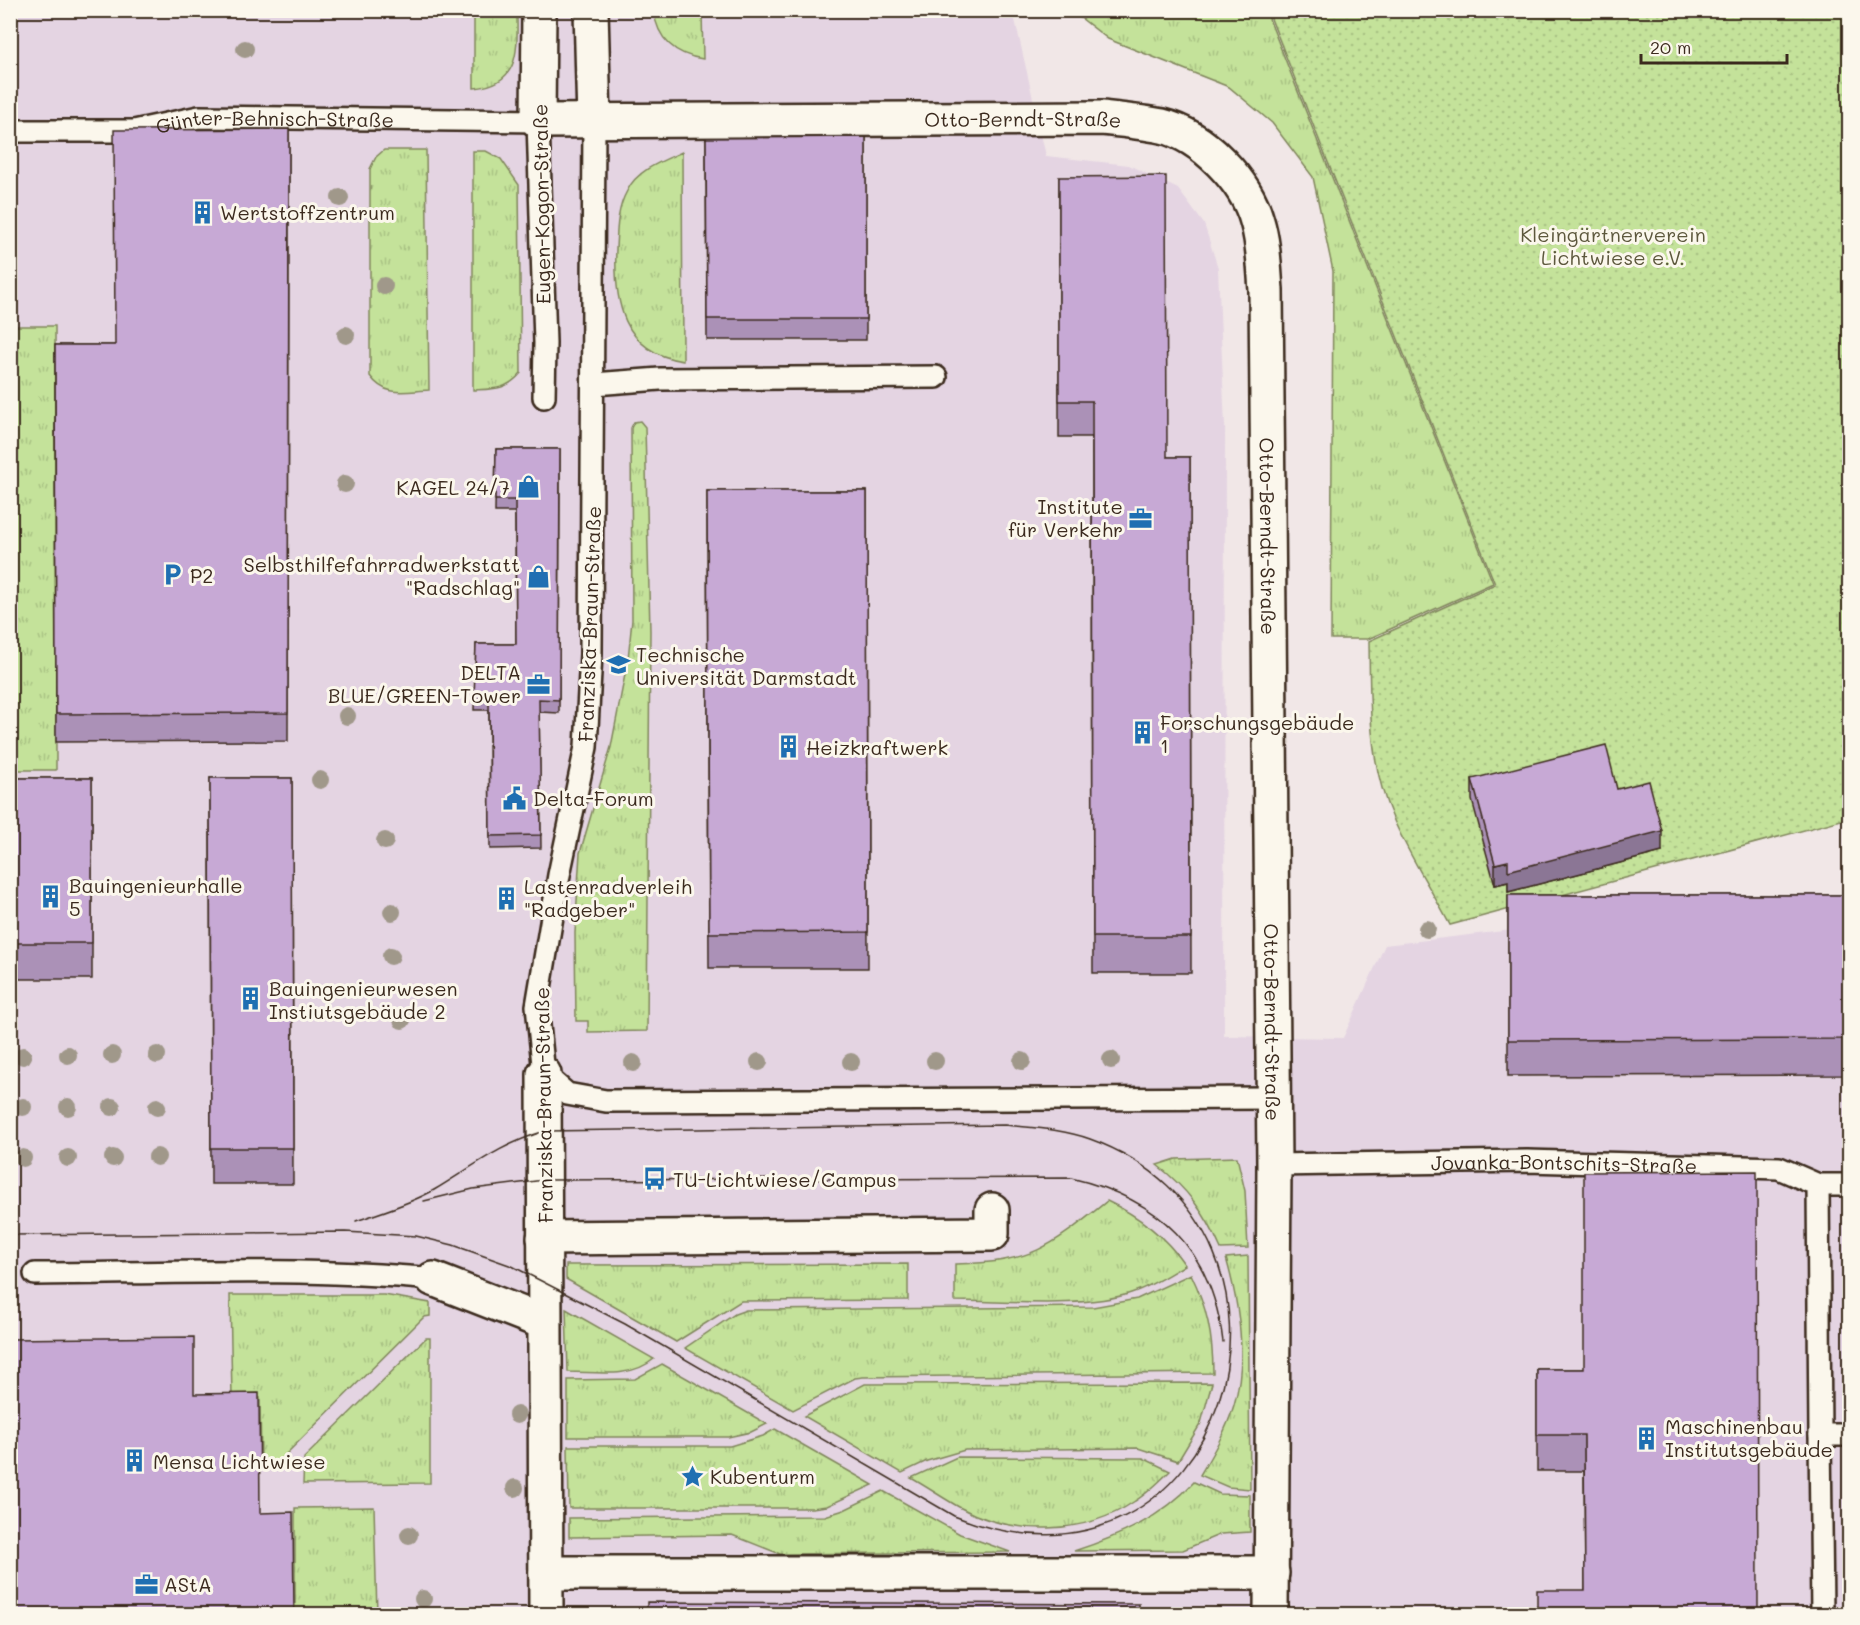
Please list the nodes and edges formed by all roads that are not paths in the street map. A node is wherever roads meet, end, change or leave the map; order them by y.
1 (539, 10) edge
2 (591, 10) edge
3 (538, 121) junction
4 (594, 121) junction
5 (10, 131) edge
6 (936, 377) dead end
7 (594, 384) junction
8 (544, 397) dead end
9 (544, 1074) junction
10 (1273, 1098) junction
11 (1274, 1165) junction
12 (1818, 1185) junction
13 (1850, 1185) edge
14 (992, 1210) dead end
15 (544, 1238) junction
16 (35, 1274) dead end
17 (433, 1279) joint
18 (543, 1322) junction
19 (1850, 1435) edge
20 (1820, 1436) junction
21 (546, 1573) junction
22 (1272, 1573) junction
23 (546, 1614) edge
24 (1271, 1614) edge
25 (1822, 1614) edge

1 - 3 street, Eugen-Kogon-Straße
2 - 4 street
3 - 4 street, Otto-Berndt-Straße
3 - 5 lane, Günter-Behnisch-Straße
3 - 8 lane, Eugen-Kogon-Straße
4 - 7 lane
4 - 10 street, Otto-Berndt-Straße
6 - 7 lane
7 - 9 lane, Franziska-Braun-Straße
9 - 10 lane
9 - 15 street, Franziska-Braun-Straße
10 - 11 street, Otto-Berndt-Straße
11 - 12 lane, Jovanka-Bontschits-Straße
11 - 22 street, Otto-Berndt-Straße
12 - 13 lane, Jovanka-Bontschits-Straße
12 - 20 lane
14 - 15 street
15 - 18 street, Franziska-Braun-Straße
16 - 17 lane
17 - 18 street
18 - 21 street, Franziska-Braun-Straße
19 - 20 lane
20 - 25 lane
21 - 22 street
21 - 23 street, Franziska-Braun-Straße
22 - 24 street, Otto-Berndt-Straße

